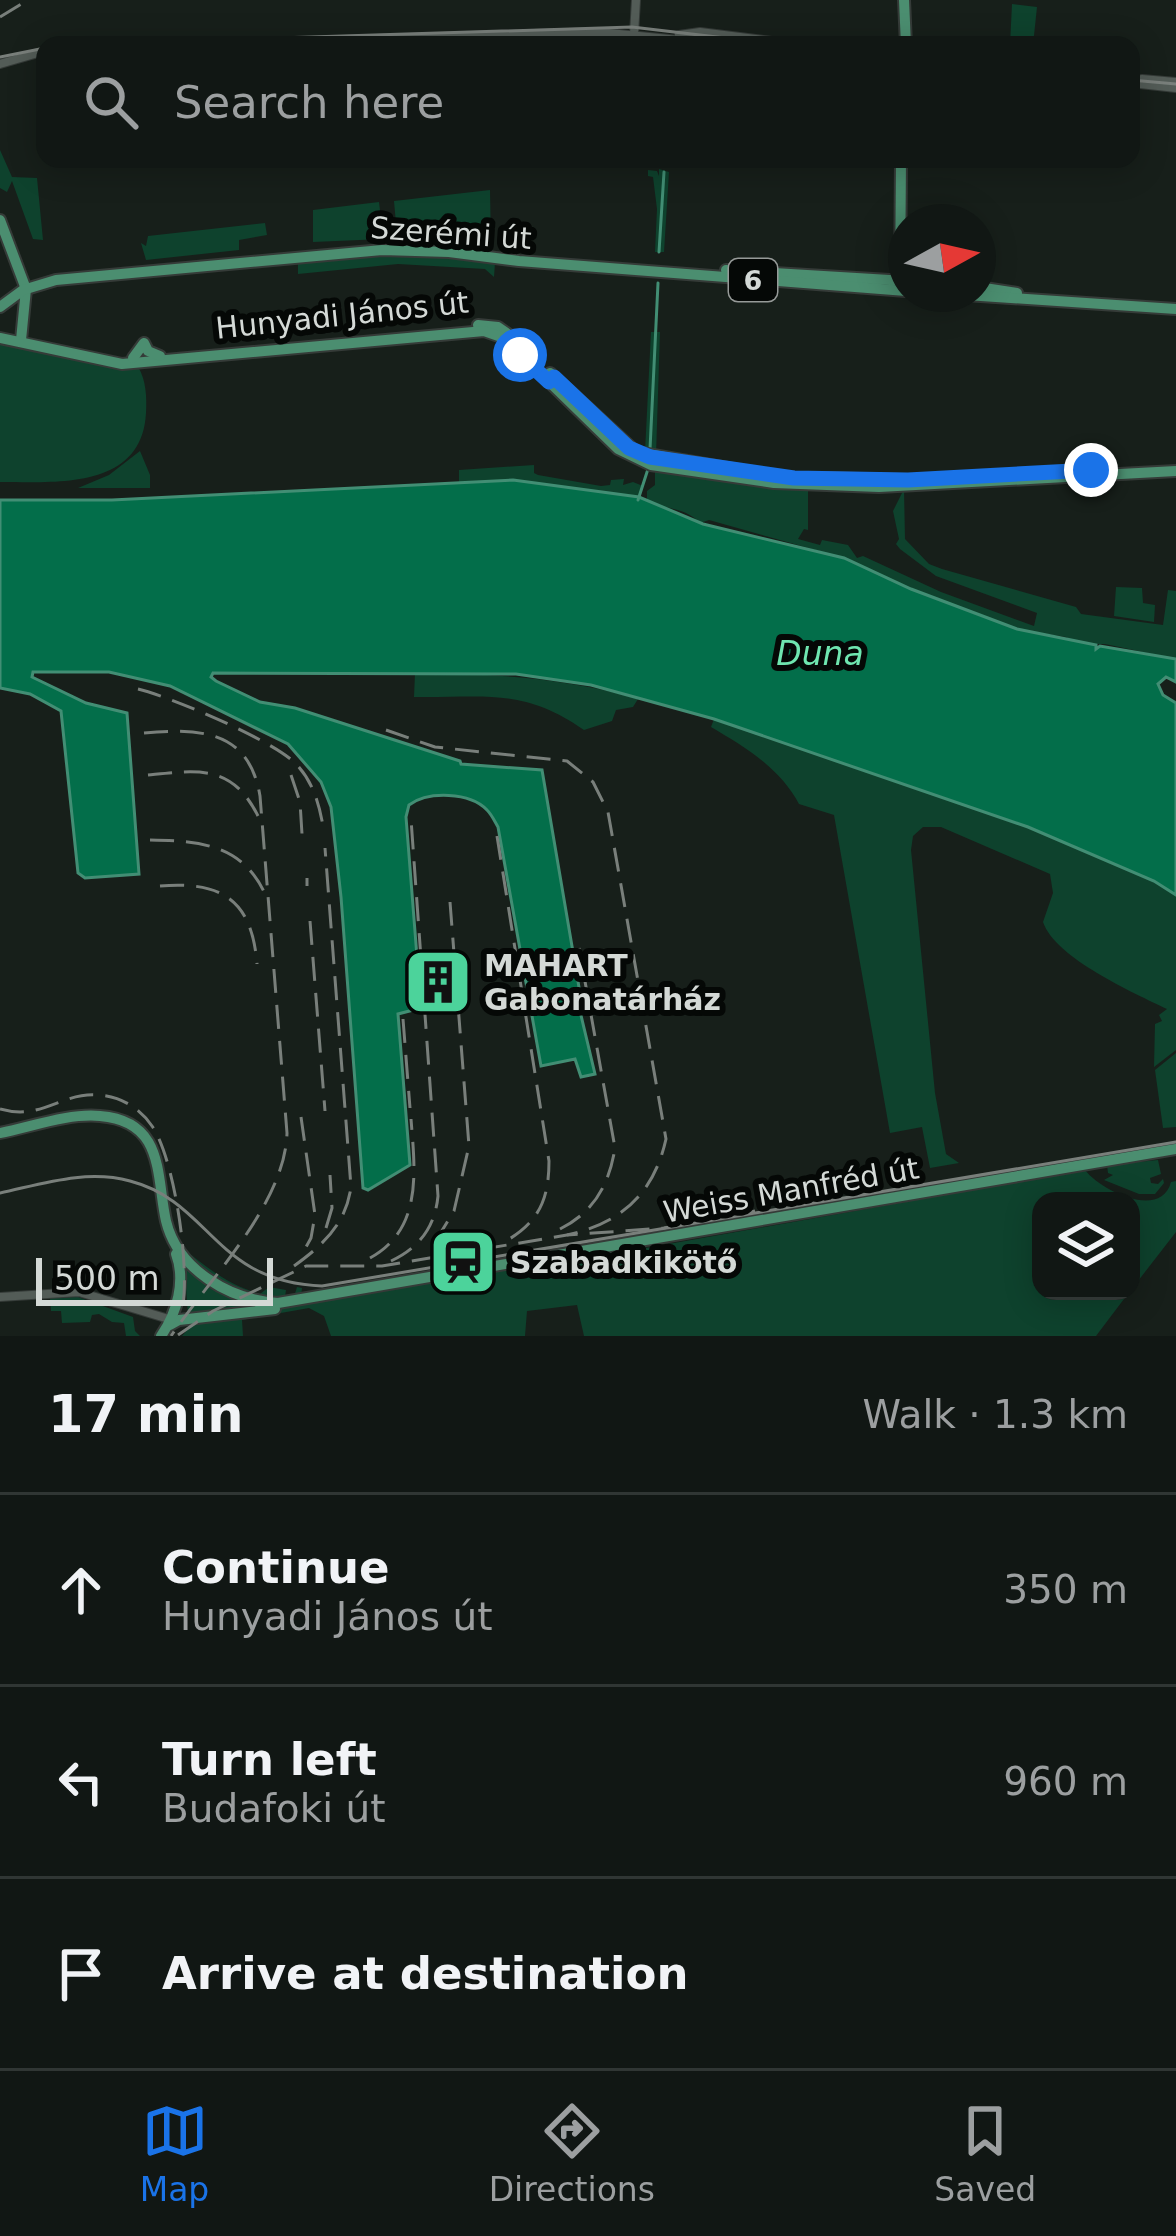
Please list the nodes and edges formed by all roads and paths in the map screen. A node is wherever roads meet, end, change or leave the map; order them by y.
1 (634, 0) edge
2 (904, 5) edge
3 (634, 34) junction
4 (551, 36) edge
5 (671, 36) joint
6 (733, 36) edge
7 (903, 36) edge
8 (36, 54) edge
9 (0, 64) edge
10 (1140, 82) edge
11 (1176, 85) edge
12 (902, 168) edge
13 (901, 204) edge
14 (0, 220) edge
15 (19, 268) junction
16 (39, 277) junction
17 (888, 282) edge
18 (888, 282) edge
19 (24, 287) junction
20 (996, 288) edge
21 (996, 297) edge
22 (0, 303) edge
23 (1176, 307) edge
24 (25, 334) junction
25 (0, 335) edge
26 (160, 359) junction
27 (134, 361) junction
28 (1176, 468) edge
29 (0, 1136) edge
30 (1176, 1149) edge
31 (180, 1279) junction
32 (208, 1279) junction
33 (415, 1282) junction
34 (238, 1296) junction
35 (0, 1297) edge
36 (177, 1300) junction
37 (224, 1316) junction
38 (196, 1321) junction
39 (168, 1324) edge

1 - 3 street
2 - 7 main road
3 - 4 street
3 - 5 street
5 - 6 street
8 - 9 street
10 - 11 street
12 - 13 main road
14 - 15 main road
15 - 16 main road
15 - 19 main road
16 - 17 main road, Szerémi út / 6
16 - 19 main road, Szerémi út / 6
18 - 19 main road, Szerémi út / 6
19 - 22 main road, Szerémi út / 6
19 - 24 main road
20 - 23 main road
21 - 23 main road
24 - 25 main road
24 - 27 main road
26 - 27 main road
26 - 27 main road
26 - 28 main road, Hunyadi János út
29 - 31 main road
29 - 32 main road
30 - 33 main road, Weiss Manfréd út
31 - 32 main road
31 - 36 main road
32 - 34 main road, Weiss Manfréd út
33 - 34 main road, Weiss Manfréd út
33 - 37 main road, Weiss Manfréd út
34 - 37 main road
35 - 39 street
36 - 38 main road
36 - 39 main road
37 - 38 main road, Weiss Manfréd út
38 - 39 main road, Weiss Manfréd út

